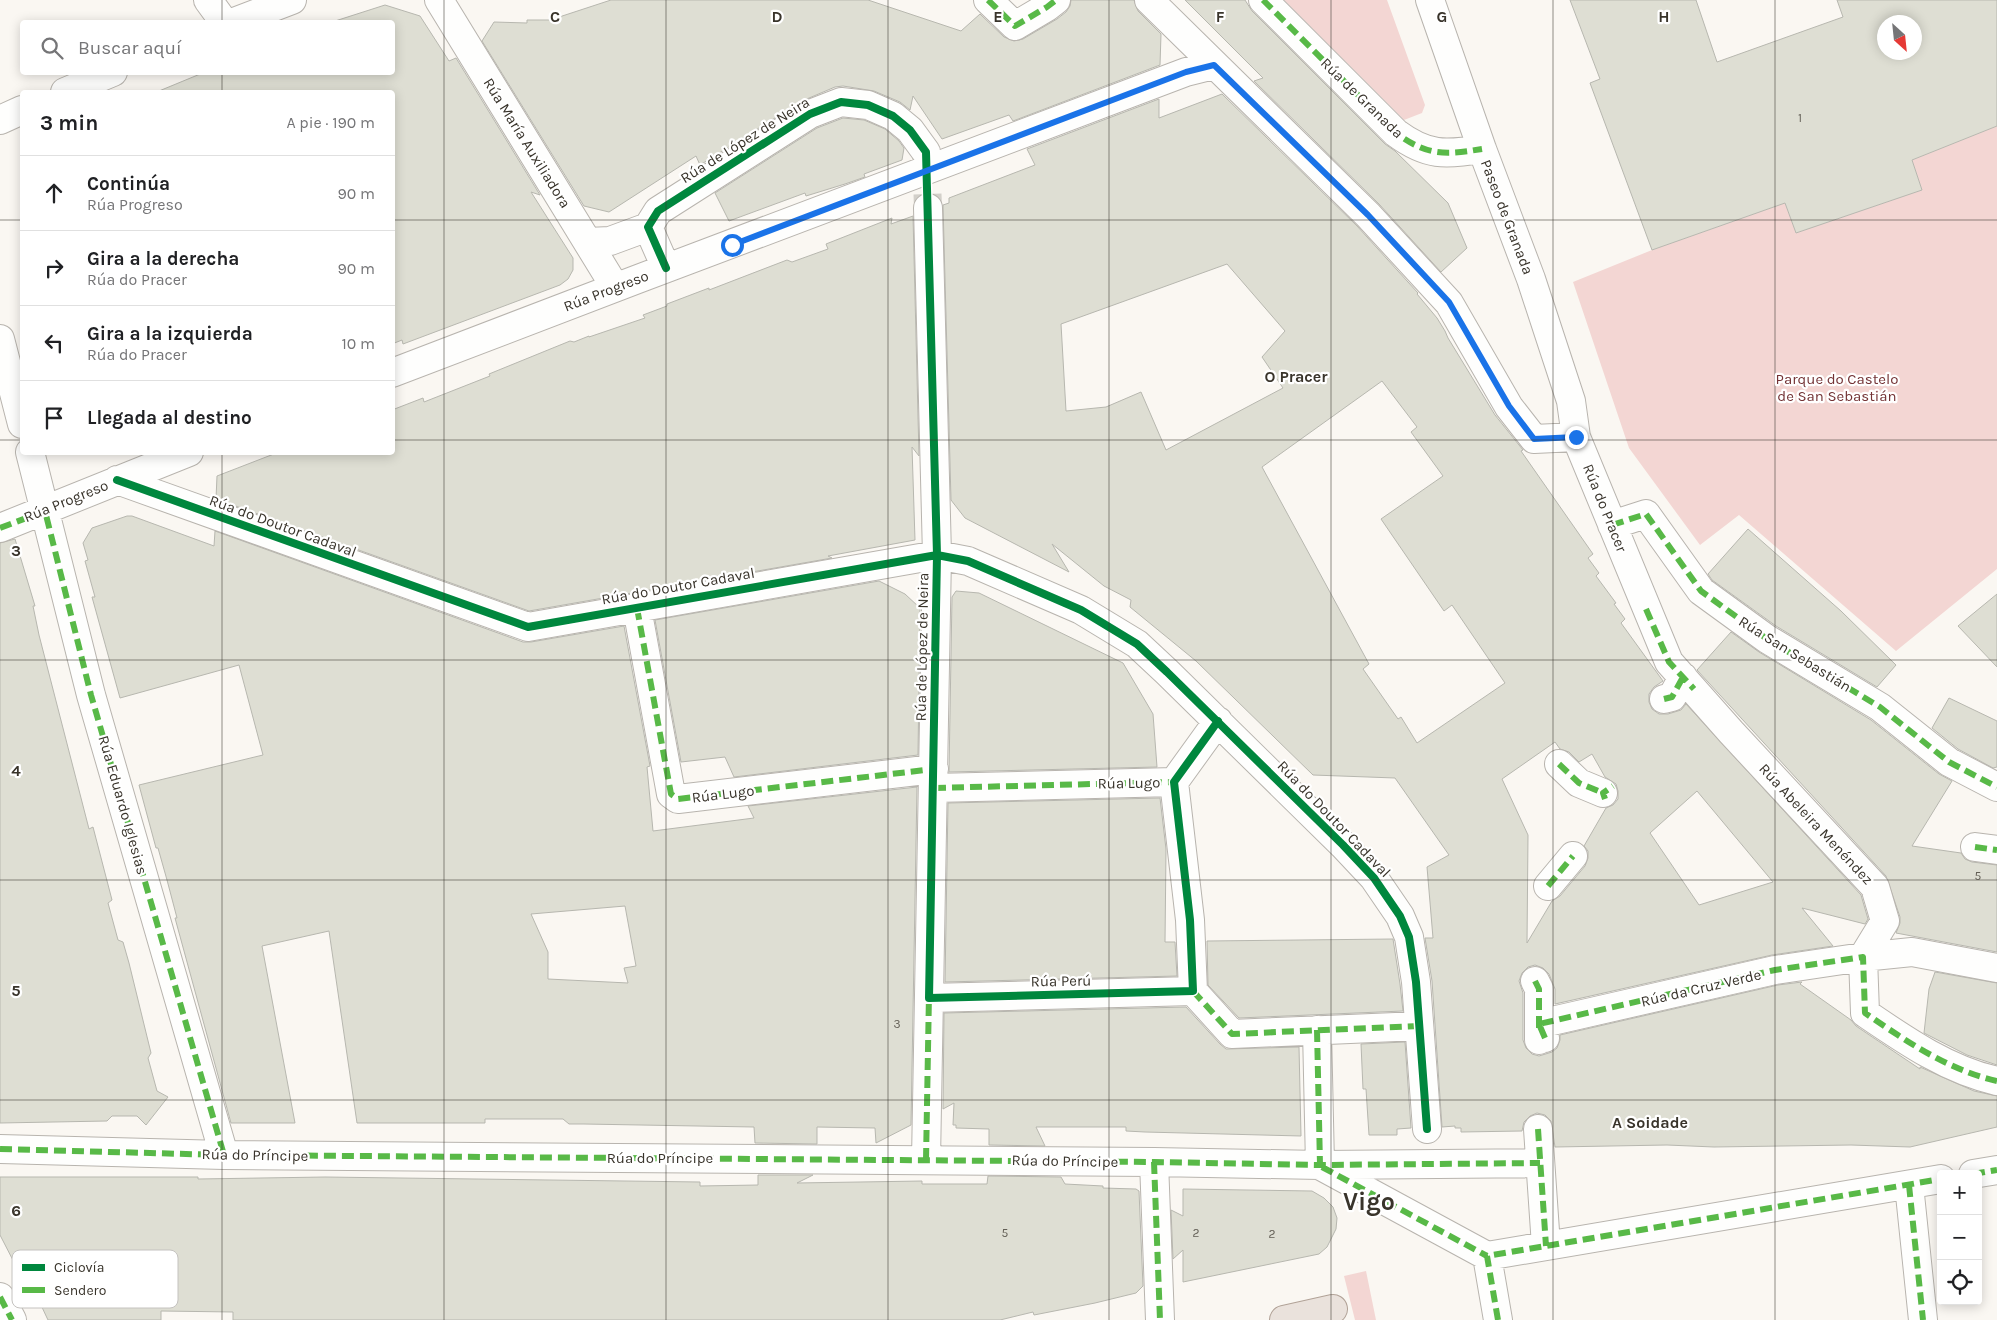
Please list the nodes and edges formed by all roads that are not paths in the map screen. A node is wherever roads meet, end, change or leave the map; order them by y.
1 (208, 0) edge
2 (292, 0) edge
3 (439, 0) edge
4 (988, 0) edge
5 (1056, 0) edge
6 (1149, 0) edge
7 (1263, 0) edge
8 (1426, 2) edge
9 (223, 20) edge
10 (239, 20) edge
11 (1214, 65) junction
12 (106, 75) edge
13 (70, 90) edge
14 (20, 111) edge
15 (0, 120) edge
16 (1474, 150) junction
17 (926, 152) tunnel mouth
18 (928, 208) tunnel mouth
19 (648, 227) junction
20 (588, 242) junction
21 (666, 268) junction
22 (615, 287) junction
23 (0, 339) edge
24 (395, 372) edge
25 (20, 416) edge
26 (1576, 437) junction
27 (31, 455) edge
28 (181, 455) edge
29 (117, 480) junction
30 (45, 511) junction
31 (1612, 525) junction
32 (0, 528) edge
33 (937, 554) junction
34 (637, 608) junction
35 (1672, 688) joint
36 (1218, 721) junction
37 (1559, 764) dead end
38 (934, 779) junction
39 (1174, 782) junction
40 (1997, 787) edge
41 (1604, 793) dead end
42 (1863, 957) junction
43 (1997, 968) edge
44 (1539, 983) dead end
45 (1193, 991) junction
46 (929, 998) junction
47 (1420, 1026) junction
48 (1317, 1030) junction
49 (1997, 1082) edge
50 (1427, 1129) dead end
51 (0, 1149) edge
52 (224, 1155) junction
53 (926, 1160) junction
54 (1154, 1162) junction
55 (1320, 1165) junction
56 (1997, 1170) edge
57 (1982, 1172) edge
58 (1937, 1180) edge
59 (1909, 1184) junction
60 (1546, 1246) junction
61 (1487, 1256) junction
62 (0, 1297) edge
63 (1333, 1310) dead end
64 (12, 1320) edge
65 (1160, 1320) edge
66 (1284, 1320) edge
67 (1498, 1320) edge
68 (1923, 1320) edge

1 - 9 street
2 - 10 street
3 - 20 street, Rúa María Auxiliadora
4 - 5 street
6 - 11 street
7 - 16 street, Rúa de Granada
8 - 16 street
11 - 21 street, Rúa Progreso
11 - 26 street
12 - 13 street
14 - 15 street
16 - 26 street, Paseo de Granada
17 - 19 street, Rúa de López de Neira
18 - 33 street, Rúa de López de Neira
19 - 20 street
19 - 21 street
20 - 22 street, Rúa María Auxiliadora
21 - 22 street, Rúa Progreso
22 - 24 street, Rúa Progreso
23 - 25 street
26 - 31 street, Rúa do Pracer
27 - 30 street, Rúa Eduardo Iglesias
28 - 29 street, Rúa Progreso
29 - 30 street, Rúa Progreso
29 - 34 street, Rúa do Doutor Cadaval
30 - 32 street, Rúa Progreso
30 - 52 street, Rúa Eduardo Iglesias
31 - 35 street, Rúa do Pracer
31 - 40 street, Rúa San Sebastián
33 - 34 street, Rúa do Doutor Cadaval
33 - 36 street, Rúa do Doutor Cadaval
33 - 38 street, Rúa de López de Neira
34 - 38 street, Rúa Lugo
35 - 42 street, Rúa Abeleira Menéndez
36 - 39 street
36 - 47 street, Rúa do Doutor Cadaval
37 - 41 street
38 - 39 street, Rúa Lugo
38 - 46 street, Rúa de López de Neira
39 - 45 street
42 - 43 street, Rúa da Cruz Verde
42 - 44 street, Rúa da Cruz Verde
42 - 49 street
45 - 46 street, Rúa Perú
45 - 48 street
46 - 53 street, Rúa de López de Neira
47 - 48 street
47 - 50 street, Rúa do Doutor Cadaval
48 - 55 street
51 - 52 street, Rúa do Príncipe
52 - 53 street, Rúa do Príncipe
53 - 54 street, Rúa do Príncipe
54 - 55 street, Rúa do Príncipe
54 - 65 street
55 - 60 street, Rúa do Príncipe
55 - 61 street
56 - 57 street
58 - 59 street
59 - 60 street
59 - 68 street
60 - 61 street
61 - 67 street
62 - 64 street
63 - 66 main road

